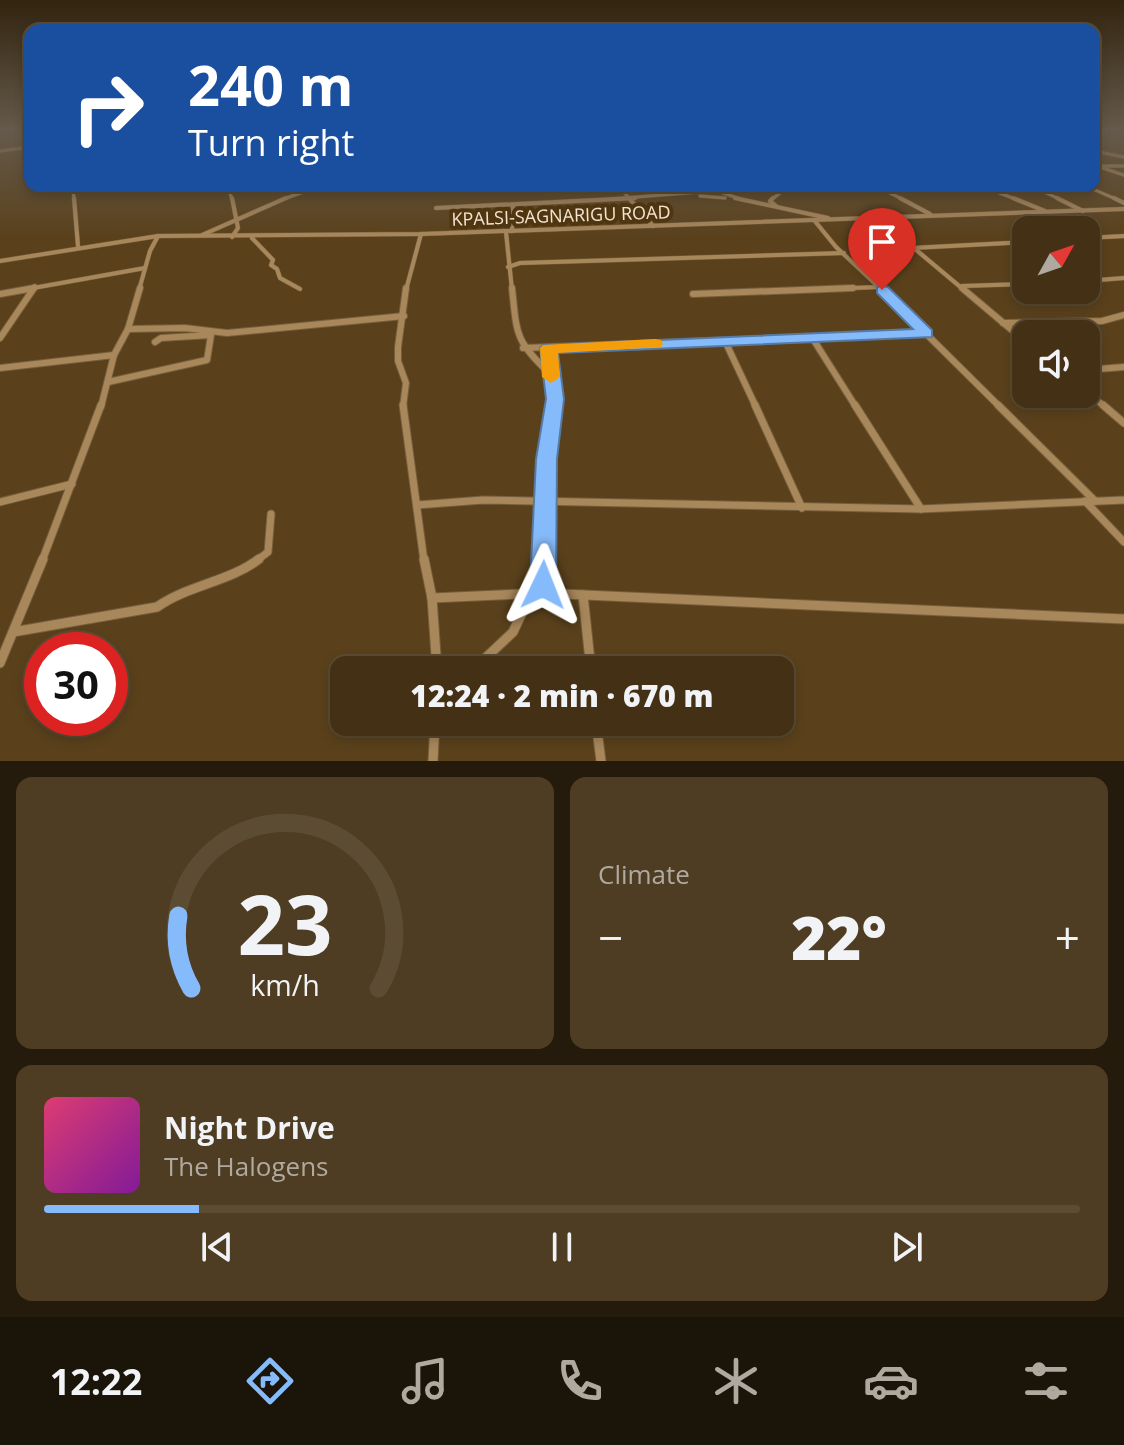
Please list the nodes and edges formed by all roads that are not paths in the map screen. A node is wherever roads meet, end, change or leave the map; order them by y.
1 (1100, 167) edge
2 (1124, 175) edge
3 (74, 192) edge
4 (231, 192) edge
5 (303, 192) edge
6 (623, 192) edge
7 (705, 192) edge
8 (715, 192) edge
9 (782, 192) edge
10 (888, 192) edge
11 (997, 192) edge
12 (1044, 192) edge
13 (1099, 192) edge
14 (684, 195) junction
15 (628, 199) junction
16 (737, 199) junction
17 (1124, 203) edge
18 (513, 205) junction
19 (436, 208) dead end
20 (778, 208) junction
21 (1124, 209) edge
22 (1083, 211) junction
23 (1049, 212) junction
24 (935, 216) junction
25 (878, 218) junction
26 (814, 220) junction
27 (835, 220) junction
28 (234, 221) junction
29 (653, 226) junction
30 (509, 231) junction
31 (421, 234) junction
32 (158, 236) junction
33 (201, 236) junction
34 (1124, 236) edge
35 (232, 237) junction
36 (251, 237) junction
37 (1100, 237) edge
38 (1012, 243) edge
39 (78, 246) junction
40 (912, 248) junction
41 (844, 253) junction
42 (0, 261) edge
43 (509, 264) junction
44 (145, 268) junction
45 (1124, 278) edge
46 (1100, 280) edge
47 (1012, 284) edge
48 (35, 286) junction
49 (962, 286) junction
50 (879, 287) junction
51 (300, 289) dead end
52 (0, 294) edge
53 (693, 294) dead end
54 (1124, 315) edge
55 (404, 316) junction
56 (1003, 323) junction
57 (128, 329) junction
58 (1012, 330) edge
59 (926, 333) junction
60 (0, 338) edge
61 (813, 339) junction
62 (725, 341) junction
63 (155, 342) dead end
64 (523, 348) junction
65 (549, 348) junction
66 (114, 355) junction
67 (1124, 367) edge
68 (0, 368) edge
69 (1100, 369) edge
70 (551, 375) junction
71 (108, 382) junction
72 (1100, 403) edge
73 (1123, 422) edge
74 (72, 484) junction
75 (1124, 500) edge
76 (1090, 501) junction
77 (0, 502) edge
78 (546, 502) junction
79 (417, 505) junction
80 (802, 508) junction
81 (921, 509) junction
82 (271, 514) dead end
83 (1124, 542) edge
84 (540, 593) junction
85 (583, 595) junction
86 (432, 598) junction
87 (1124, 619) edge
88 (13, 632) junction
89 (436, 656) edge
90 (488, 656) edge
91 (590, 656) edge
92 (0, 663) edge
93 (434, 736) edge
94 (598, 736) edge
95 (433, 761) edge
96 (601, 761) edge

1 - 2 street
3 - 39 street
4 - 28 street
5 - 28 street
6 - 15 street
7 - 14 street
8 - 16 street
9 - 20 street
10 - 24 street
11 - 23 street
12 - 22 street
13 - 17 street
14 - 15 street
14 - 16 street
15 - 18 street
15 - 29 street
16 - 20 street
18 - 19 street
18 - 30 street
20 - 27 street
21 - 22 street, KPALSI-SAGNARIGU ROAD
22 - 23 street, KPALSI-SAGNARIGU ROAD
23 - 24 street, KPALSI-SAGNARIGU ROAD
24 - 25 street, KPALSI-SAGNARIGU ROAD
25 - 27 street, KPALSI-SAGNARIGU ROAD
25 - 40 street
26 - 27 street, KPALSI-SAGNARIGU ROAD
26 - 29 street, KPALSI-SAGNARIGU ROAD
26 - 41 street
28 - 33 street
28 - 35 street
29 - 30 street, KPALSI-SAGNARIGU ROAD
30 - 31 street, KPALSI-SAGNARIGU ROAD
30 - 43 street
31 - 36 street, KPALSI-SAGNARIGU ROAD
31 - 55 street
32 - 33 street, KPALSI-SAGNARIGU ROAD
32 - 39 street, KPALSI-SAGNARIGU ROAD
32 - 44 street
33 - 35 street, KPALSI-SAGNARIGU ROAD
34 - 37 street
35 - 36 street, KPALSI-SAGNARIGU ROAD
36 - 51 street
38 - 40 street
39 - 42 street, KPALSI-SAGNARIGU ROAD
40 - 49 street
41 - 43 street
41 - 50 street
43 - 64 street
44 - 48 street
44 - 57 street
45 - 46 street
47 - 49 street
48 - 52 street
48 - 60 street
49 - 56 street
50 - 53 street
50 - 59 street
54 - 56 street
55 - 57 street
55 - 79 street
56 - 58 street
57 - 66 street
59 - 61 street
59 - 76 street
61 - 62 street
61 - 81 street
62 - 65 street
62 - 80 street
63 - 71 street
64 - 65 street
64 - 70 street
65 - 70 street
66 - 68 street
66 - 71 street
67 - 69 street
70 - 78 street
71 - 74 street
72 - 73 street
74 - 77 street
74 - 88 street
75 - 76 street
76 - 81 street
76 - 83 street
78 - 79 street
78 - 80 street
78 - 84 street
79 - 86 street
80 - 81 street
82 - 88 street
84 - 85 street
84 - 86 street
84 - 90 street
85 - 87 street
85 - 91 street
86 - 89 street
88 - 92 street
93 - 95 street
94 - 96 street

